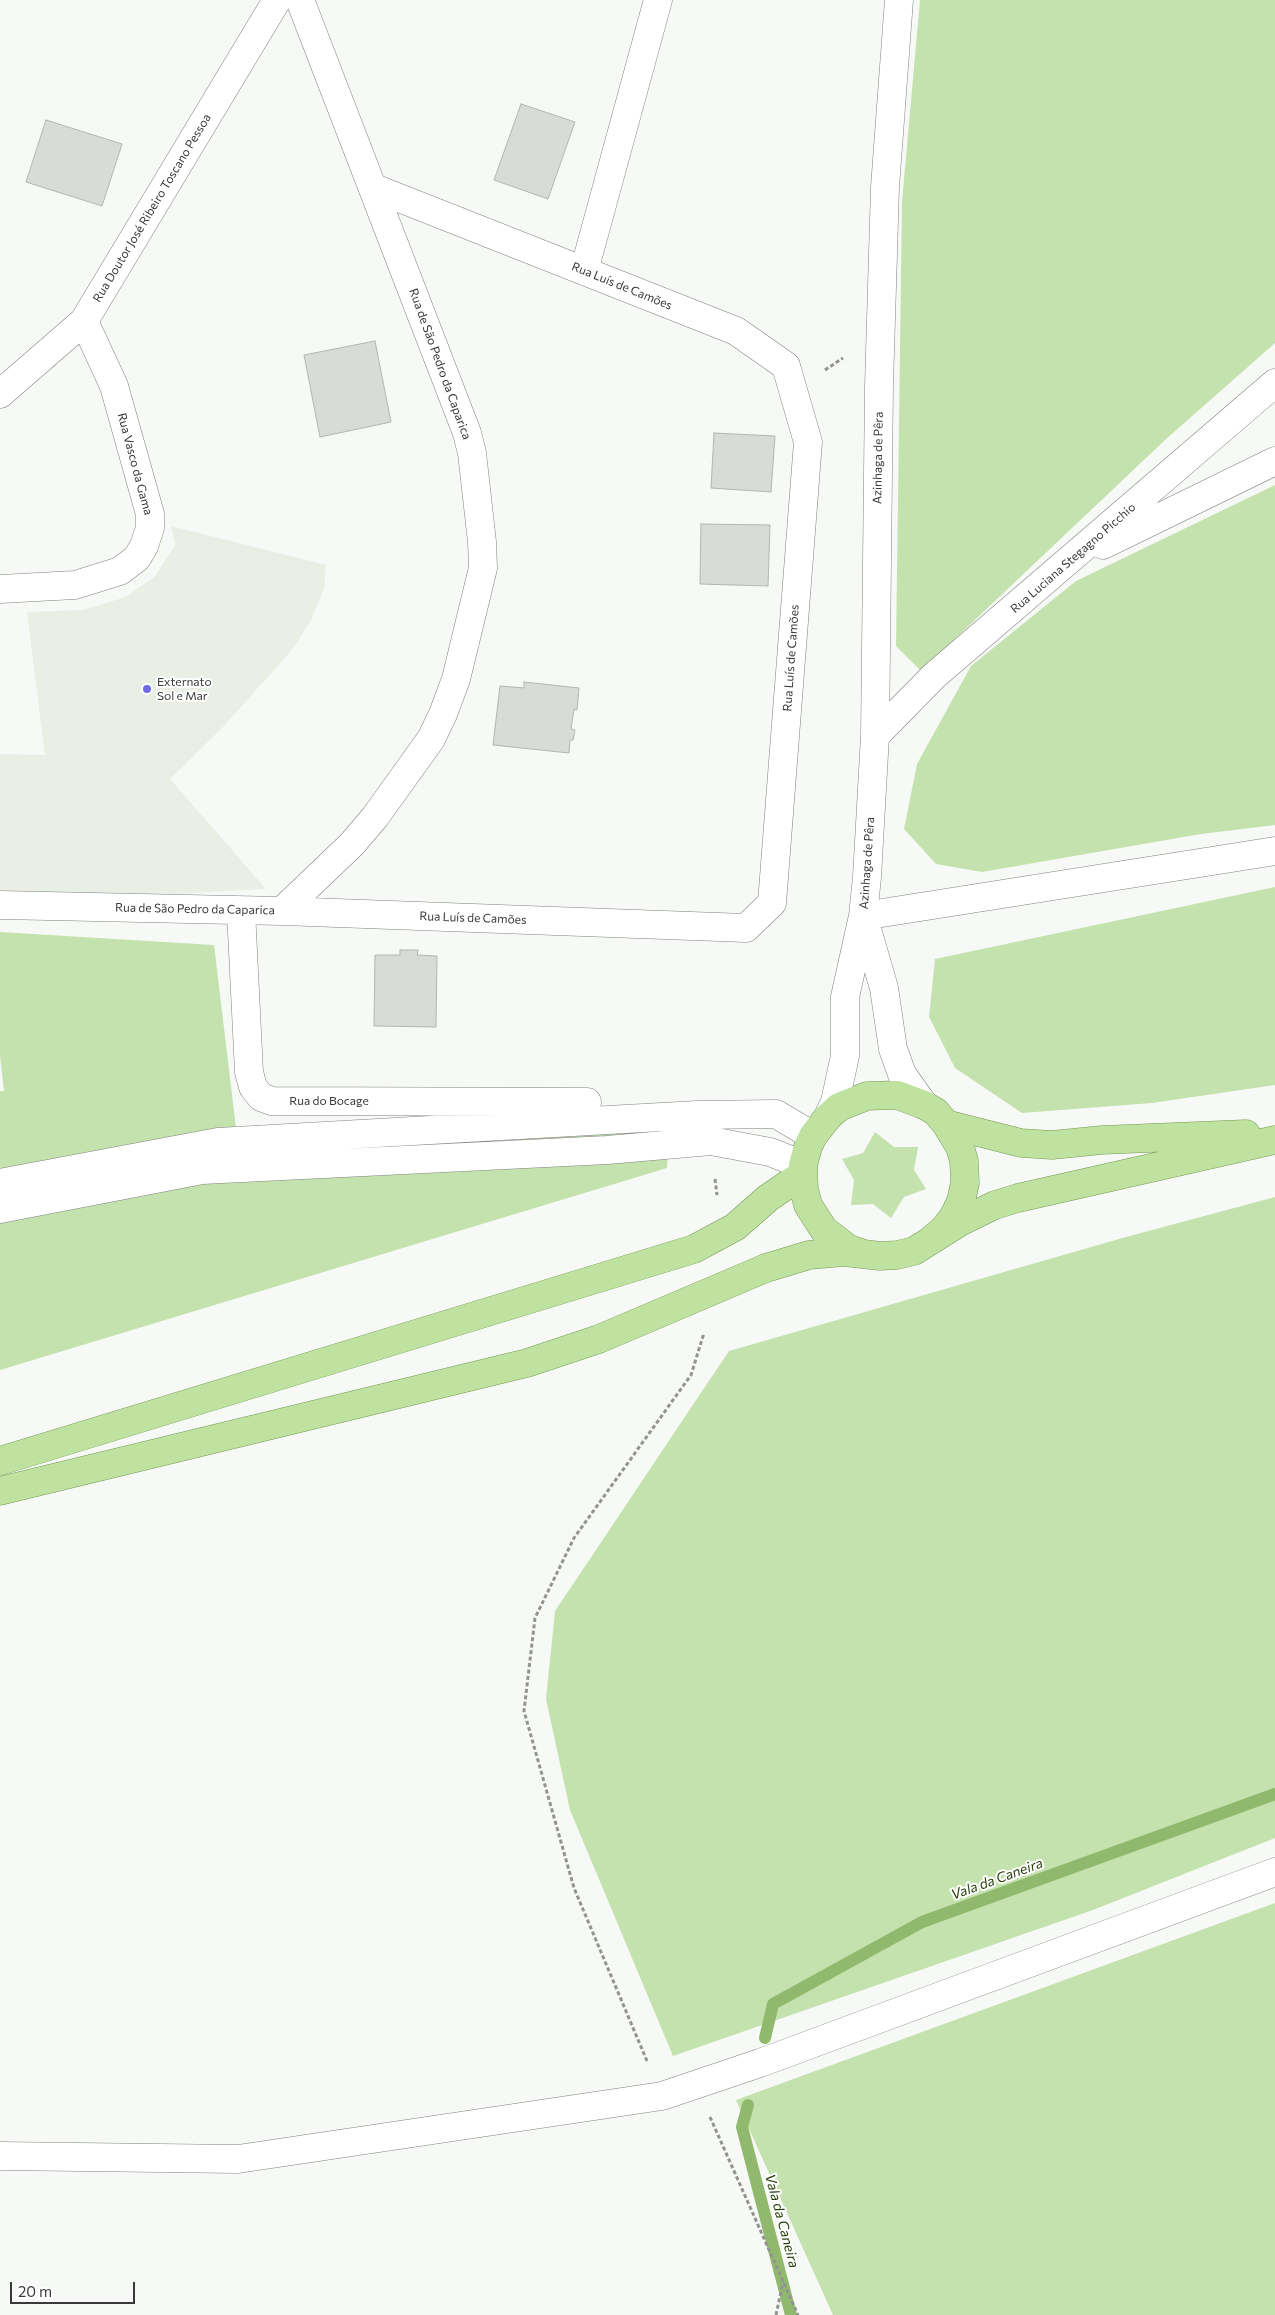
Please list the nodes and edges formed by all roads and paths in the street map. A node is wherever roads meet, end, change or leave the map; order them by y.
1 (277, 0) edge
2 (300, 0) edge
3 (658, 0) edge
4 (899, 0) edge
5 (374, 188) junction
6 (584, 271) junction
7 (84, 321) junction
8 (882, 335) junction
9 (821, 377) dead end
10 (1275, 383) edge
11 (0, 394) edge
12 (1275, 461) edge
13 (1070, 561) junction
14 (0, 589) edge
15 (874, 736) junction
16 (1275, 851) edge
17 (0, 905) edge
18 (241, 911) junction
19 (282, 911) junction
20 (863, 916) junction
21 (587, 1102) dead end
22 (924, 1105) junction
23 (946, 1124) junction
24 (820, 1126) junction
25 (1275, 1133) edge
26 (1275, 1140) edge
27 (803, 1170) junction
28 (0, 1183) edge
29 (0, 1209) edge
30 (930, 1242) junction
31 (880, 1256) junction
32 (705, 1328) dead end
33 (0, 1461) edge
34 (0, 1491) edge
35 (1275, 1872) edge
36 (696, 2085) junction
37 (662, 2096) junction
38 (0, 2156) edge
39 (783, 2282) junction
40 (776, 2315) edge
41 (798, 2315) edge

1 - 7 street, Rua Doutor José Ribeiro Toscano Pessoa
2 - 5 street, Rua de São Pedro da Caparica
3 - 6 street
4 - 8 street, Azinhaga de Pêra
5 - 6 street, Rua Luís de Camões
5 - 19 street, Rua de São Pedro da Caparica
6 - 19 street, Rua Luís de Camões
7 - 11 street, Rua Doutor José Ribeiro Toscano Pessoa
7 - 14 street, Rua Vasco da Gama
8 - 9 path
8 - 15 street, Azinhaga de Pêra
10 - 13 street, Rua Luciana Stegagno Picchio
12 - 13 street
13 - 15 street, Rua Luciana Stegagno Picchio
15 - 20 street, Azinhaga de Pêra
16 - 20 street
17 - 18 street, Rua de São Pedro da Caparica
18 - 19 street, Rua de São Pedro da Caparica
18 - 21 street, Rua do Bocage
20 - 22 street, Azinhaga de Pêra
20 - 24 street, Azinhaga de Pêra
22 - 23 main road
22 - 24 main road
23 - 25 main road
23 - 30 main road
24 - 27 main road
24 - 28 street
26 - 30 main road
27 - 29 street
27 - 31 main road
27 - 33 main road
30 - 31 main road
31 - 34 main road
32 - 37 path
35 - 36 street
36 - 37 street
36 - 39 path
37 - 38 street
39 - 40 path
39 - 41 path

